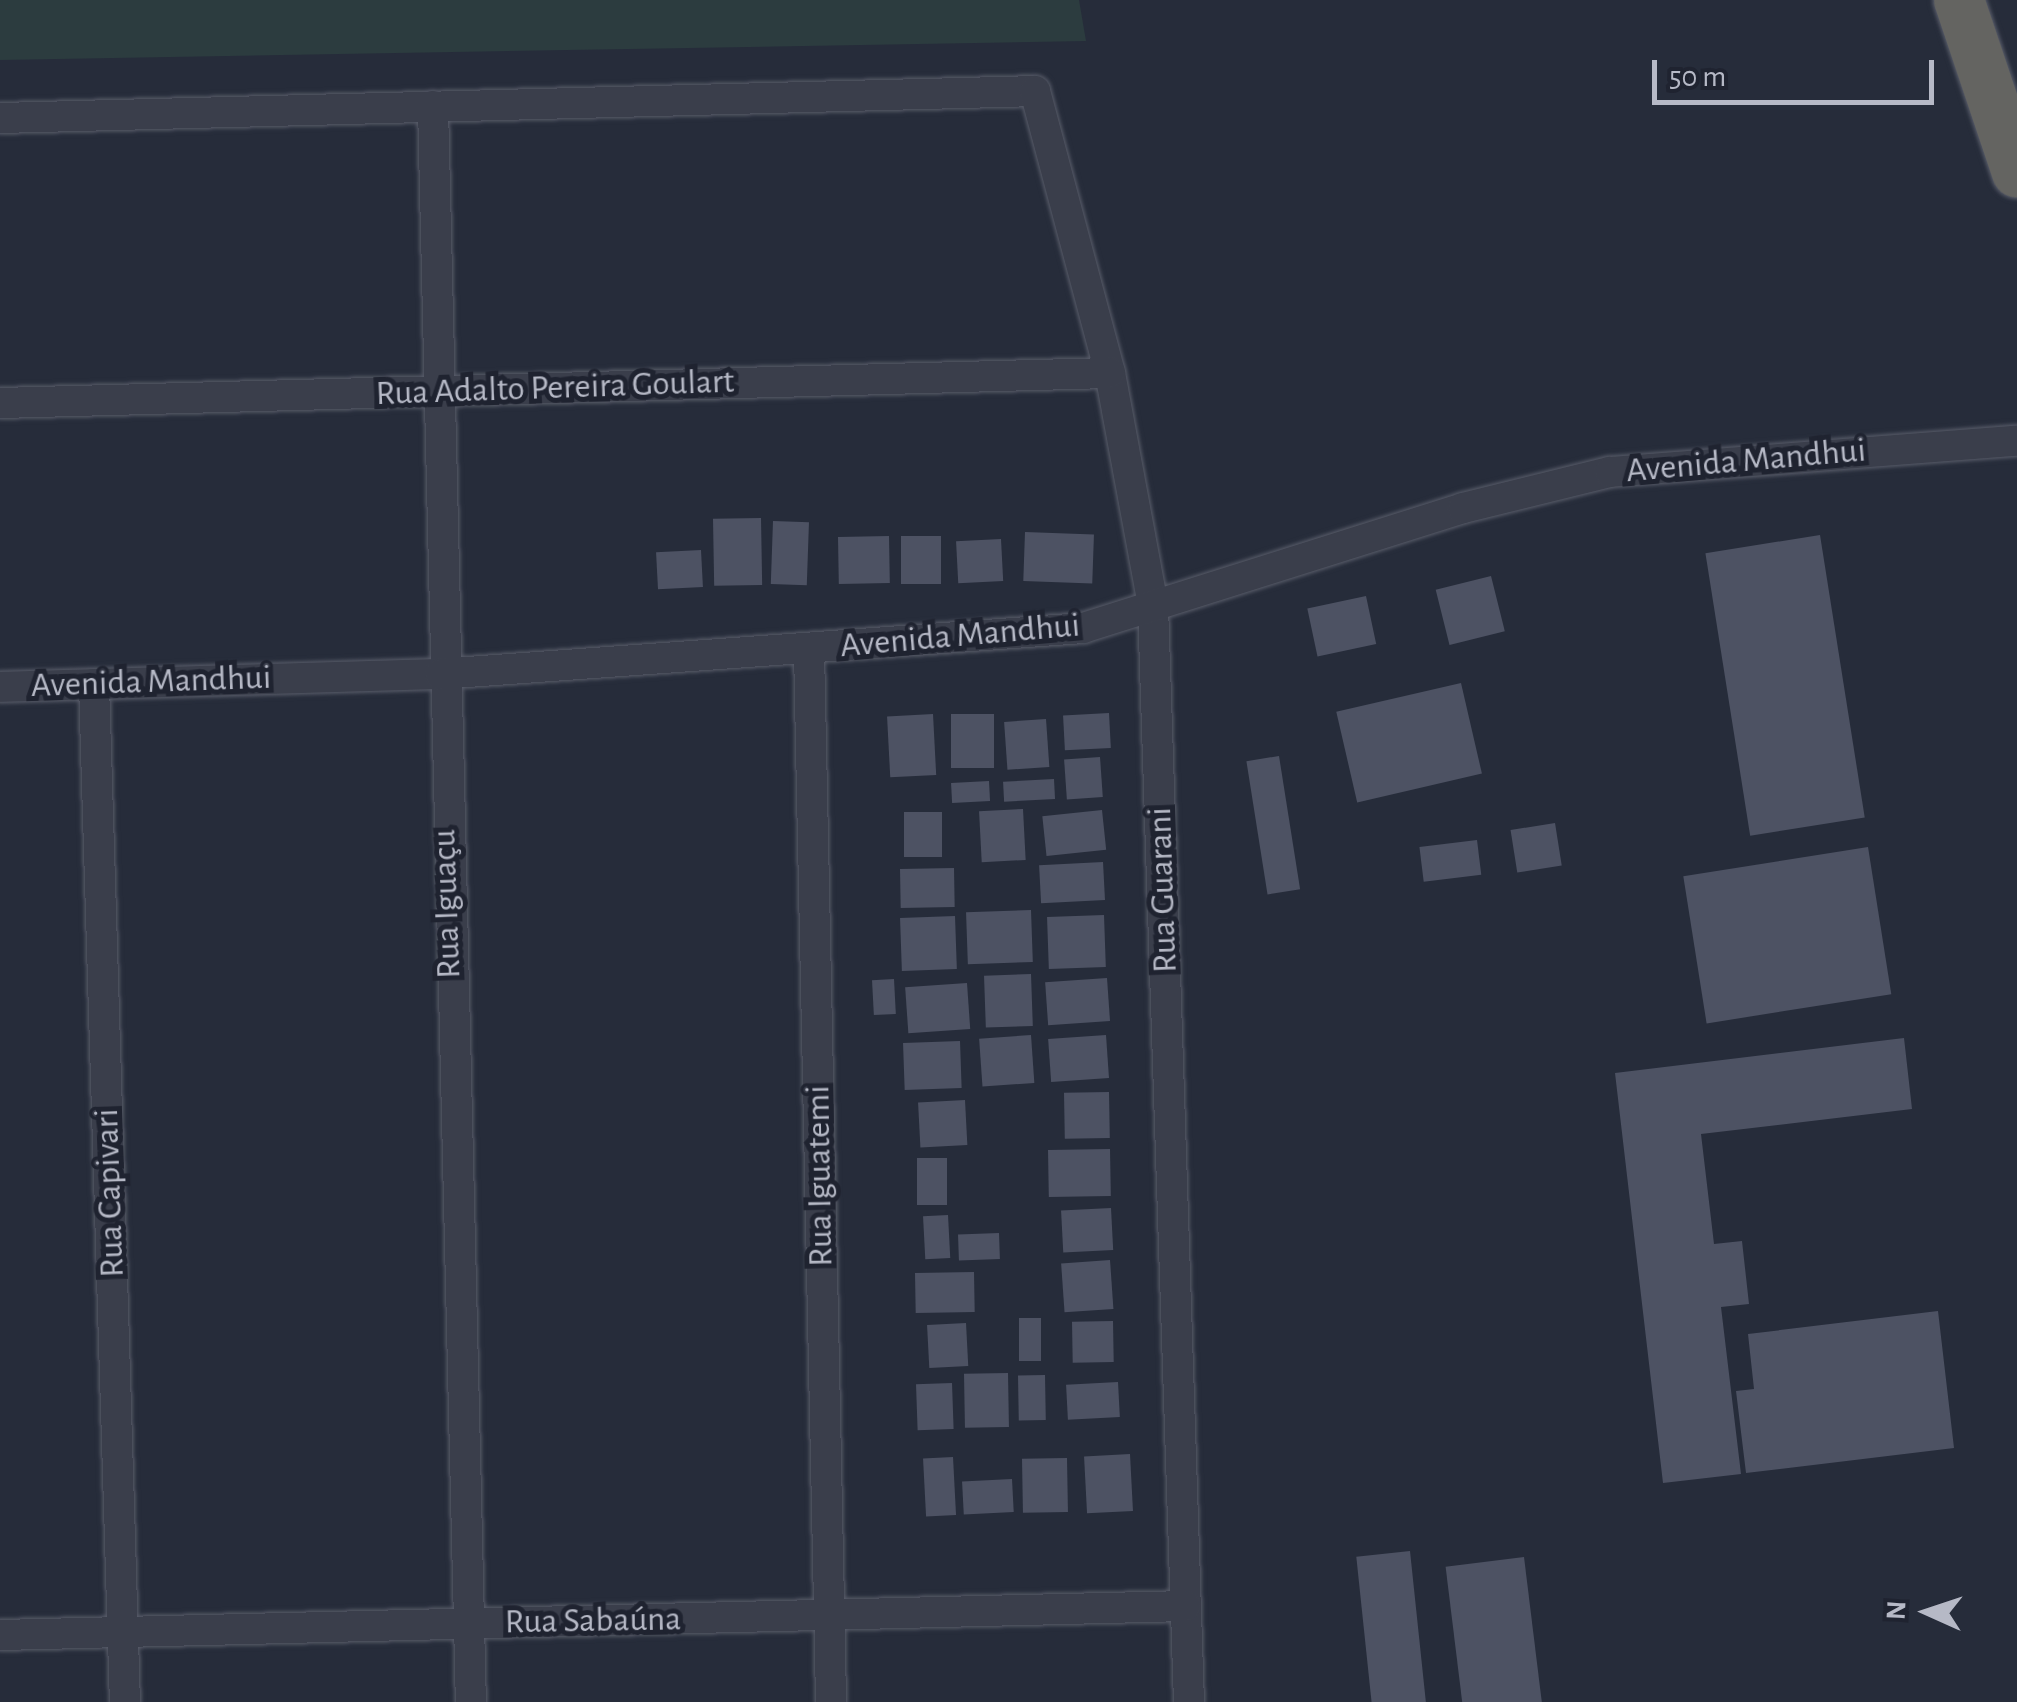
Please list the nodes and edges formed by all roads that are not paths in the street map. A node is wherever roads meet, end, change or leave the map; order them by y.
1 (1959, 0) edge
2 (433, 106) junction
3 (0, 118) edge
4 (2017, 172) edge
5 (1110, 373) junction
6 (436, 392) junction
7 (0, 403) edge
8 (2017, 440) edge
9 (1154, 606) junction
10 (808, 650) junction
11 (440, 674) junction
12 (94, 684) junction
13 (0, 686) edge
14 (1186, 1606) junction
15 (829, 1615) junction
16 (468, 1624) junction
17 (123, 1632) junction
18 (0, 1636) edge
19 (125, 1702) edge
20 (471, 1702) edge
21 (831, 1702) edge
22 (1189, 1702) edge

1 - 4 highway
2 - 3 street
2 - 5 street, Rua Guarani
2 - 6 street, Rua Iguaçu
5 - 6 street, Rua Adalto Pereira Goulart
5 - 9 street, Rua Guarani
6 - 7 street, Rua Adalto Pereira Goulart
6 - 11 street, Rua Iguaçu
8 - 9 street, Avenida Mandhui
9 - 10 street, Avenida Mandhui
9 - 14 street, Rua Guarani
10 - 11 street, Avenida Mandhui
10 - 15 street, Rua Iguatemi
11 - 12 street, Avenida Mandhui
11 - 16 street, Rua Iguaçu
12 - 13 street, Avenida Mandhui
12 - 17 street, Rua Capivari
14 - 15 street, Rua Sabaúna
14 - 22 street, Rua Guarani
15 - 16 street, Rua Sabaúna
15 - 21 street, Rua Iguatemi
16 - 17 street, Rua Sabaúna
16 - 20 street, Rua Iguaçu
17 - 18 street, Rua Sabaúna
17 - 19 street, Rua Capivari

